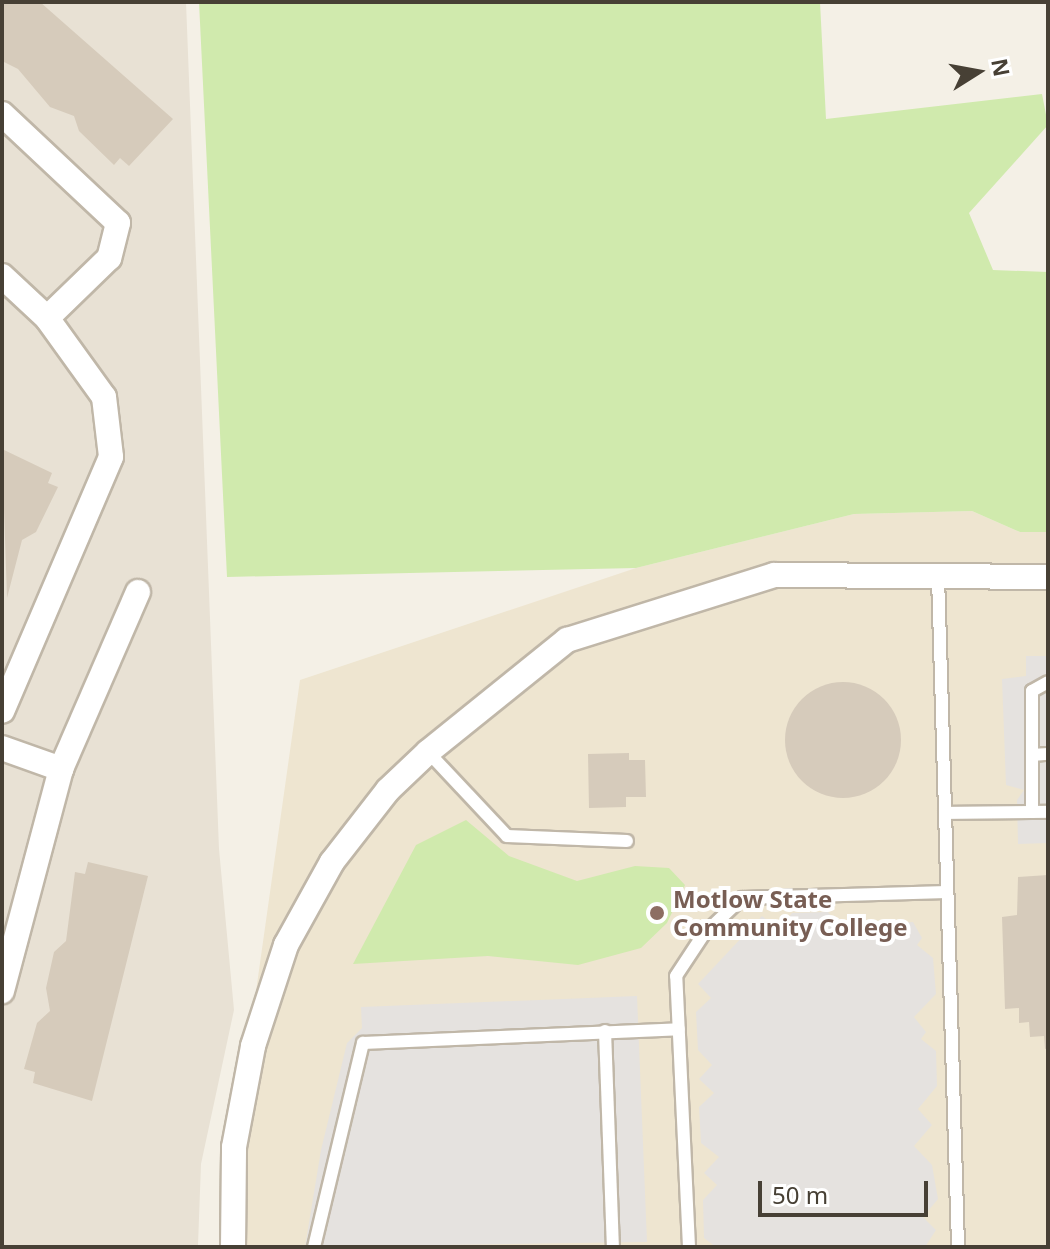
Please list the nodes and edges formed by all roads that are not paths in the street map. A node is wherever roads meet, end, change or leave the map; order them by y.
1 (2, 114) edge
2 (2, 276) edge
3 (47, 318) junction
4 (938, 576) junction
5 (1048, 577) edge
6 (138, 592) dead end
7 (1048, 682) edge
8 (2, 711) edge
9 (2, 748) edge
10 (428, 752) junction
11 (1048, 754) edge
12 (1032, 755) junction
13 (61, 769) junction
14 (1032, 812) junction
15 (1048, 812) edge
16 (945, 813) junction
17 (627, 841) dead end
18 (947, 892) junction
19 (2, 991) edge
20 (679, 1029) junction
21 (605, 1031) junction
22 (233, 1247) edge
23 (314, 1247) edge
24 (613, 1247) edge
25 (689, 1247) edge
26 (958, 1247) edge

1 - 3 street
2 - 3 street
3 - 8 street
4 - 5 street
4 - 10 street
4 - 16 lane
6 - 13 street
7 - 12 lane
9 - 13 street
10 - 17 lane
10 - 22 street
11 - 12 lane
12 - 14 lane
13 - 19 street
14 - 15 lane
14 - 16 lane
16 - 18 lane
18 - 20 lane
18 - 26 lane
20 - 21 lane
20 - 25 lane
21 - 23 lane
21 - 24 lane

